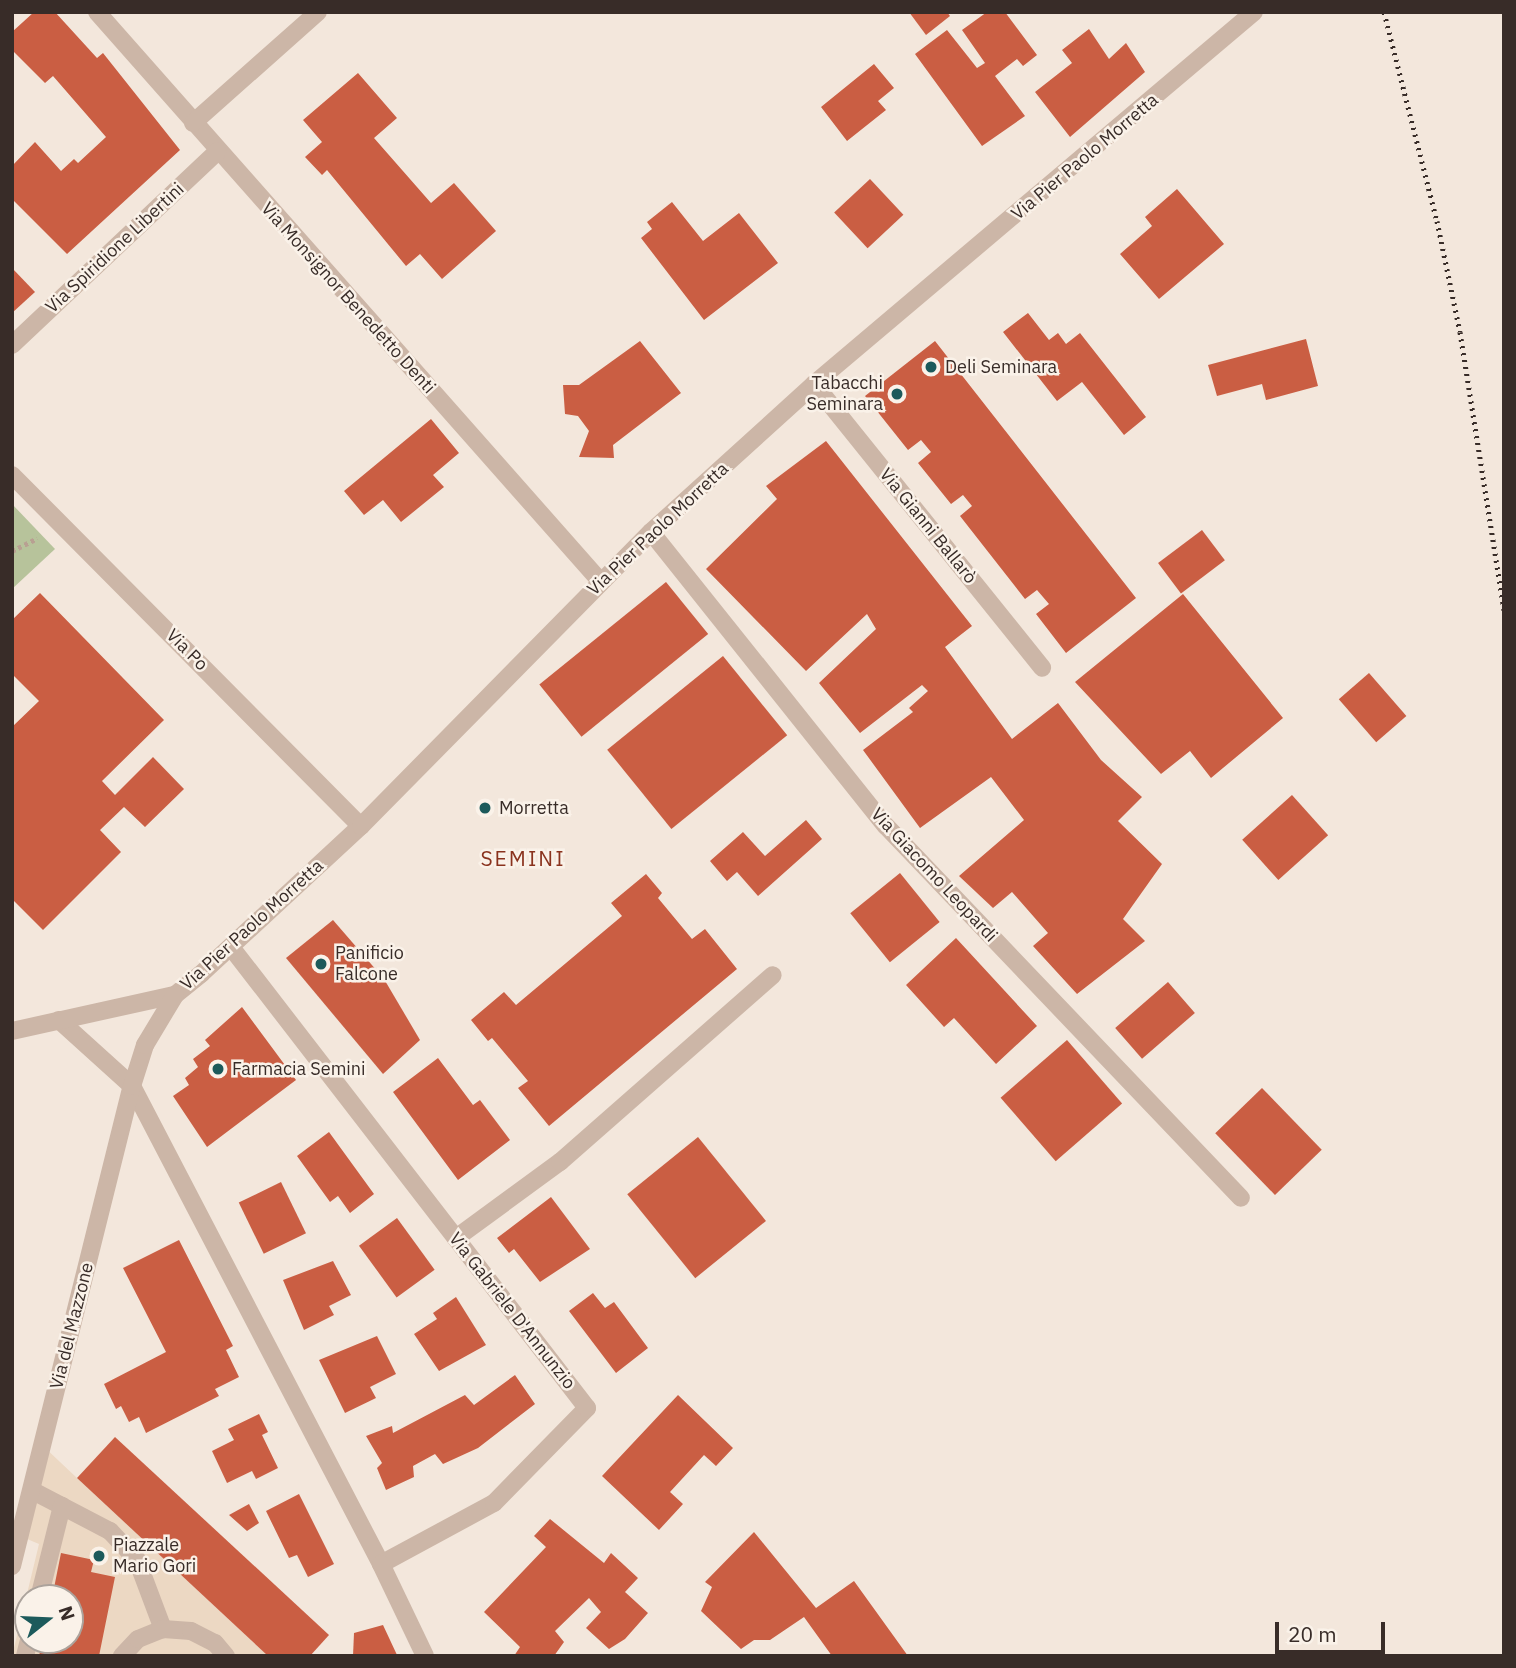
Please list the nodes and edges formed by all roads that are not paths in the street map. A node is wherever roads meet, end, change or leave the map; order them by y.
1 (97, 12) edge
2 (318, 12) edge
3 (1255, 12) edge
4 (193, 123) junction
5 (217, 152) junction
6 (12, 345) edge
7 (814, 384) junction
8 (12, 475) edge
9 (651, 532) junction
10 (601, 582) junction
11 (1042, 668) dead end
12 (361, 826) junction
13 (230, 947) junction
14 (773, 975) dead end
15 (175, 995) junction
16 (59, 1020) junction
17 (12, 1031) edge
18 (132, 1086) junction
19 (1241, 1198) dead end
20 (456, 1238) junction
21 (33, 1491) junction
22 (62, 1506) junction
23 (381, 1564) junction
24 (12, 1566) edge
25 (43, 1584) edge
26 (163, 1629) junction
27 (122, 1656) edge
28 (226, 1656) edge
29 (425, 1656) edge

1 - 4 street, Via Monsignor Benedetto Denti
2 - 4 street
3 - 7 street, Via Pier Paolo Morretta
4 - 5 street, Via Monsignor Benedetto Denti
5 - 6 street, Via Spiridione Libertini
5 - 10 street, Via Monsignor Benedetto Denti
7 - 9 street, Via Pier Paolo Morretta
7 - 11 street, Via Gianni Ballarò
8 - 12 street, Via Po
9 - 10 street, Via Pier Paolo Morretta
9 - 19 street, Via Giacomo Leopardi
10 - 12 street, Via Pier Paolo Morretta
12 - 13 street, Via Pier Paolo Morretta
13 - 15 street, Via Pier Paolo Morretta
13 - 20 street, Via Gabriele D'Annunzio
14 - 20 street
15 - 16 street, Via Pier Paolo Morretta
15 - 18 street, Via del Mazzone
16 - 17 street, Via Pier Paolo Morretta
16 - 18 street
18 - 21 street, Via del Mazzone
18 - 23 street
20 - 23 street, Via Gabriele D'Annunzio
21 - 22 street
21 - 24 street, Via del Mazzone
22 - 25 street
22 - 26 street
23 - 29 street
26 - 27 street
26 - 28 street

